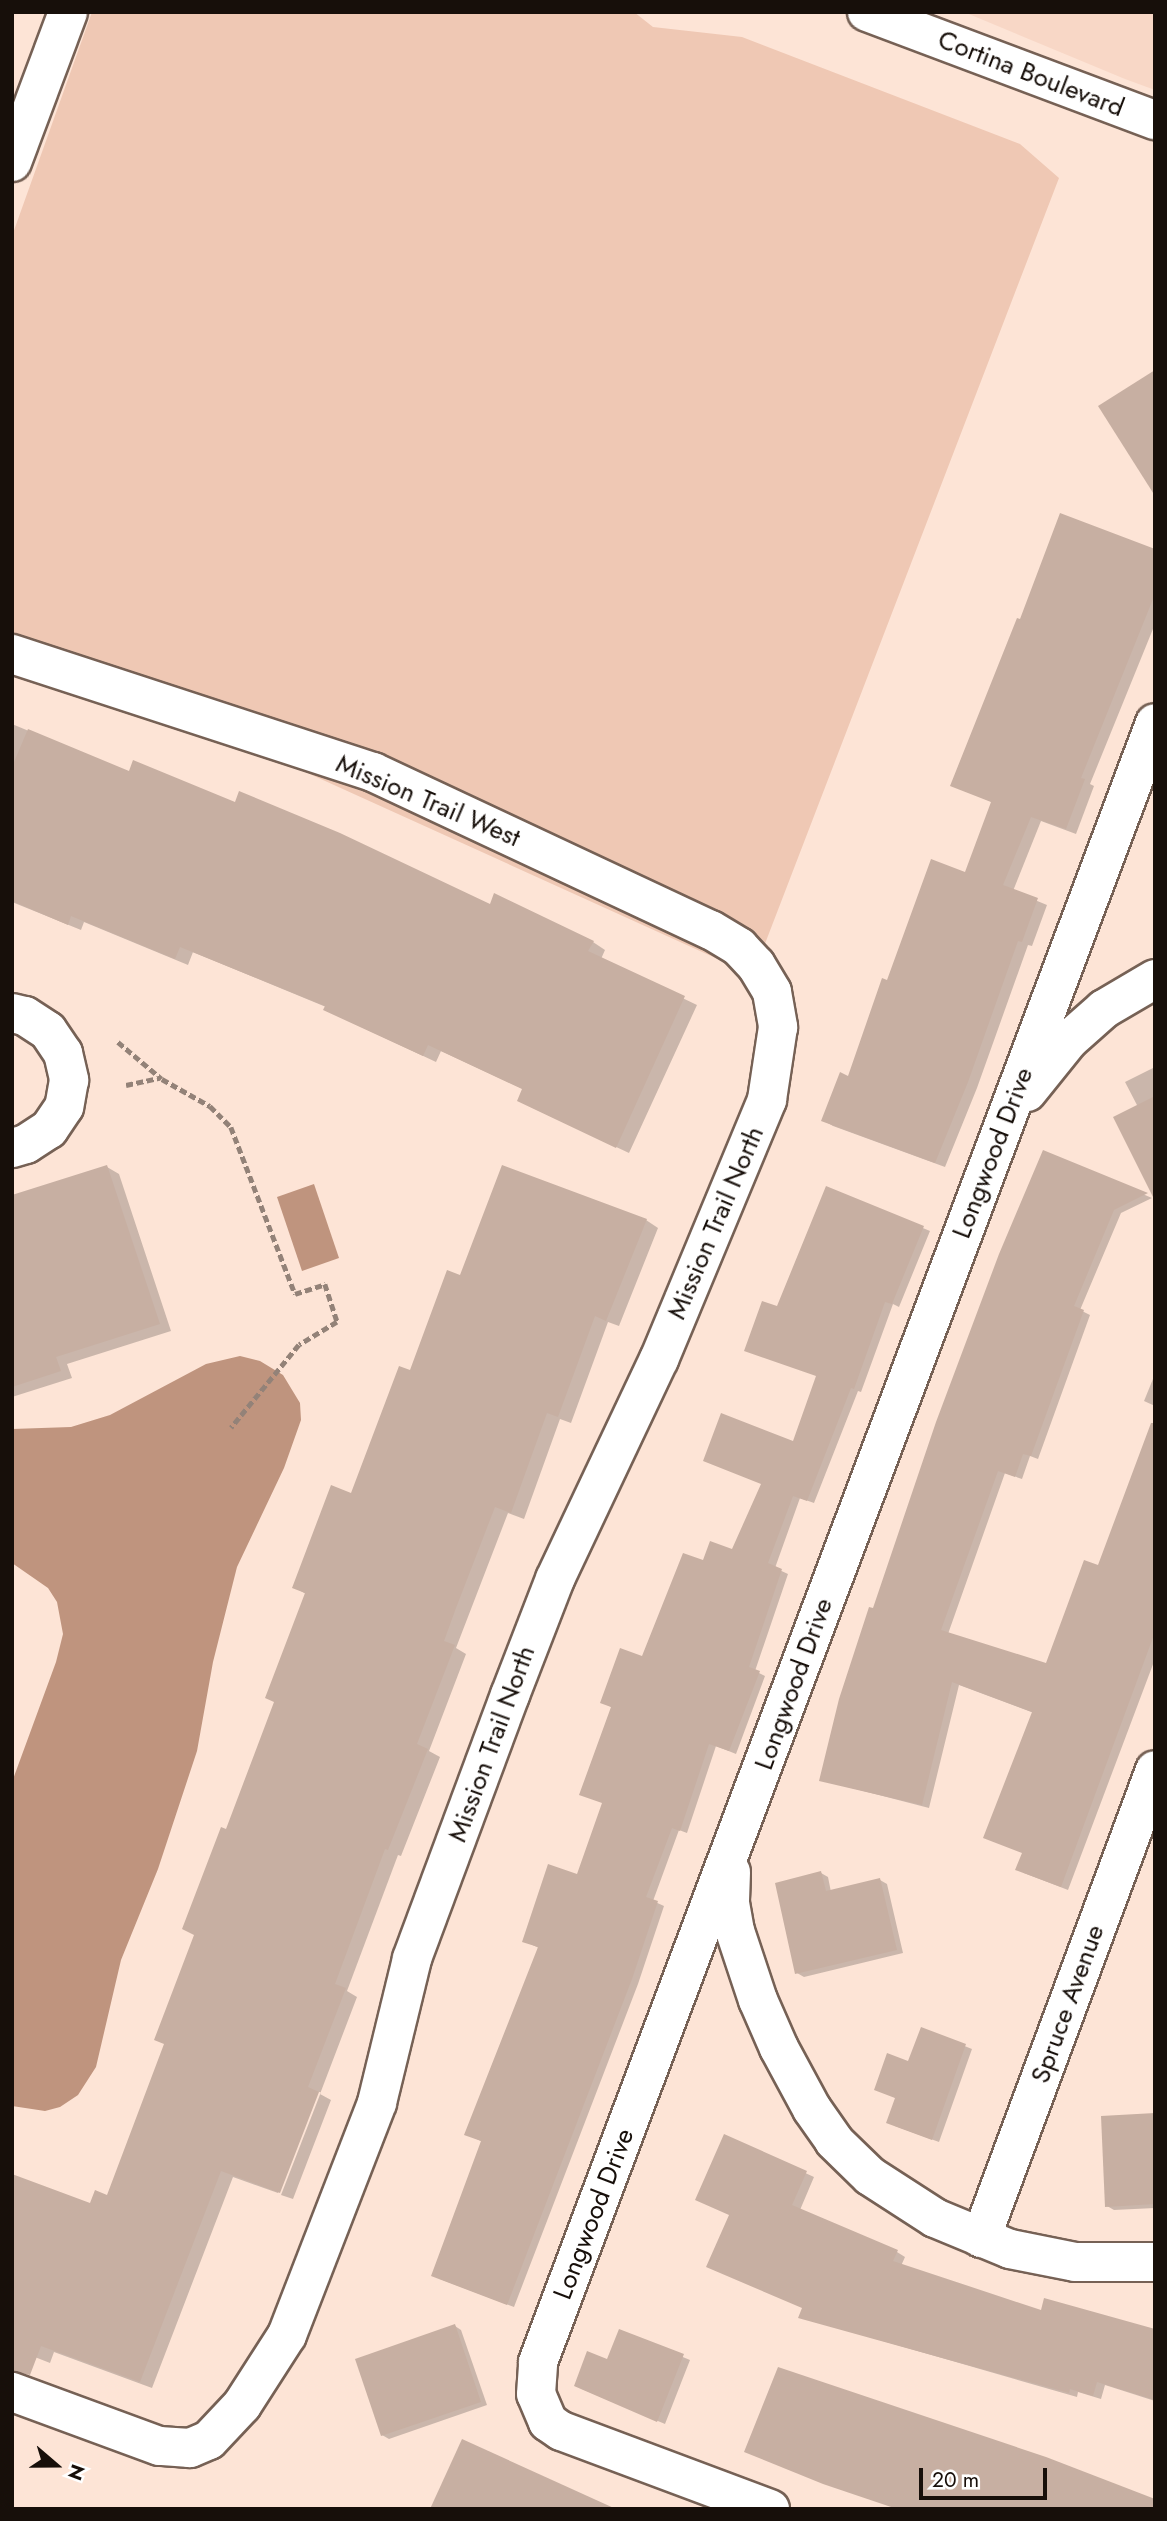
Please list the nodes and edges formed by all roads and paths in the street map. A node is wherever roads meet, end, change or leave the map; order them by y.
1 (68, 12) edge
2 (867, 12) edge
3 (1155, 120) edge
4 (12, 162) edge
5 (12, 654) edge
6 (1155, 723) edge
7 (1155, 979) edge
8 (772, 992) joint
9 (12, 1013) edge
10 (118, 1042) dead end
11 (160, 1078) junction
12 (126, 1085) dead end
13 (995, 1144) junction
14 (12, 1148) edge
15 (231, 1428) dead end
16 (1155, 1770) edge
17 (738, 1832) junction
18 (981, 2238) junction
19 (1155, 2262) edge
20 (12, 2392) edge
21 (770, 2509) edge

1 - 4 street
2 - 3 street, Cortina Boulevard
5 - 8 street, Mission Trail West
6 - 13 street, Longwood Drive
7 - 13 street
8 - 20 street, Mission Trail North
9 - 14 street
10 - 11 path
11 - 12 path
11 - 15 path
13 - 17 street, Longwood Drive
16 - 18 street, Spruce Avenue
17 - 18 street
17 - 21 street, Longwood Drive
18 - 19 street

